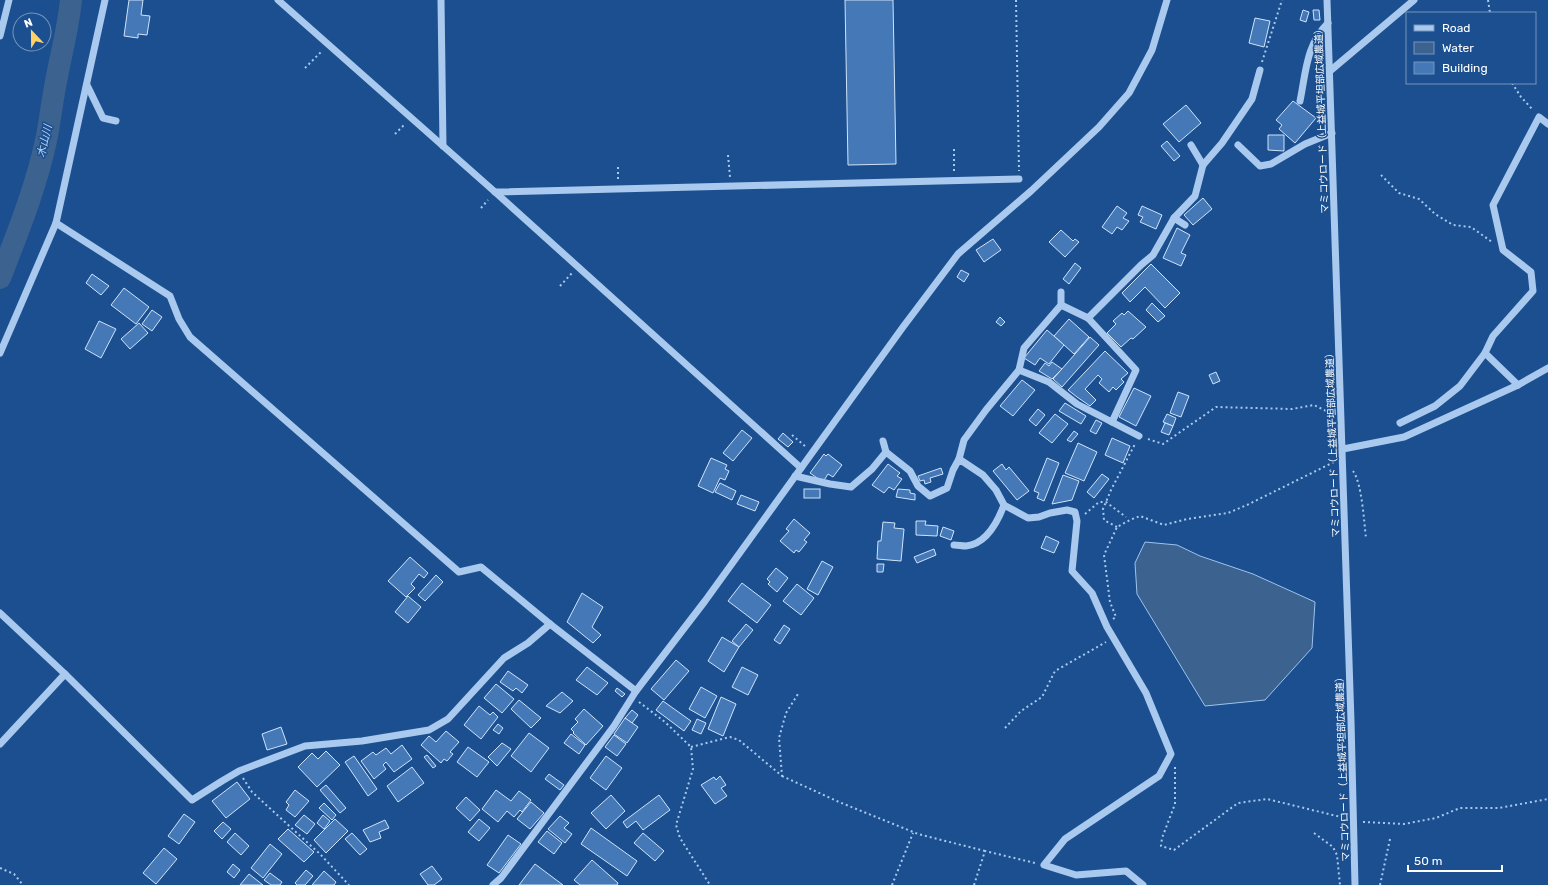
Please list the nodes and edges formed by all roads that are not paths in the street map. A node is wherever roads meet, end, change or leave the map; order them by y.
1 (9, 0) edge
2 (105, 0) edge
3 (278, 0) edge
4 (441, 0) edge
5 (1167, 0) edge
6 (1327, 0) edge
7 (1414, 0) edge
8 (1328, 23) junction
9 (0, 36) edge
10 (1260, 70) road end
11 (1330, 71) junction
12 (87, 85) junction
13 (1300, 101) dead end
14 (116, 121) dead end
15 (1548, 124) edge
16 (1332, 133) junction
17 (1191, 145) dead end
18 (1238, 145) dead end
19 (443, 146) junction
20 (1203, 165) junction
21 (1019, 179) road end
22 (495, 192) junction
23 (1174, 218) junction
24 (56, 223) junction
25 (1185, 226) dead end
26 (1061, 292) dead end
27 (1061, 305) junction
28 (1088, 318) junction
29 (1485, 353) junction
30 (0, 354) edge
31 (1548, 368) edge
32 (1019, 370) junction
33 (1518, 385) junction
34 (1112, 422) junction
35 (1400, 423) dead end
36 (1140, 436) road end
37 (883, 441) dead end
38 (1343, 449) junction
39 (886, 452) junction
40 (959, 459) junction
41 (802, 468) junction
42 (795, 476) junction
43 (1004, 505) junction
44 (954, 545) dead end
45 (0, 613) edge
46 (550, 624) junction
47 (65, 674) junction
48 (634, 694) junction
49 (0, 744) edge
50 (493, 885) edge
51 (1143, 885) edge
52 (1355, 885) edge

1 - 9 street
2 - 12 street
3 - 19 street
4 - 19 street
5 - 41 street
6 - 8 street, マミコウロード（上益城平坦部広域農道）
7 - 11 street
8 - 11 street, マミコウロード（上益城平坦部広域農道）
8 - 13 street
10 - 20 street
11 - 16 street, マミコウロード（上益城平坦部広域農道）
12 - 14 street
12 - 24 street
15 - 29 street
16 - 18 street
16 - 38 street, マミコウロード（上益城平坦部広域農道）
17 - 20 street
19 - 22 street
20 - 23 street
21 - 22 street
22 - 41 street
23 - 25 street
23 - 28 street
24 - 30 street
24 - 46 street
26 - 27 street
27 - 28 street
27 - 32 street
28 - 34 street
29 - 33 street
29 - 35 street
31 - 33 street
32 - 34 street
32 - 40 street
33 - 38 street
34 - 36 street
37 - 39 street
38 - 52 street, マミコウロード（上益城平坦部広域農道）
39 - 40 street
39 - 42 street
40 - 43 street
41 - 42 street
42 - 48 street
43 - 44 street
43 - 51 street
45 - 47 street
46 - 47 street
46 - 48 street
47 - 49 street
48 - 50 street

